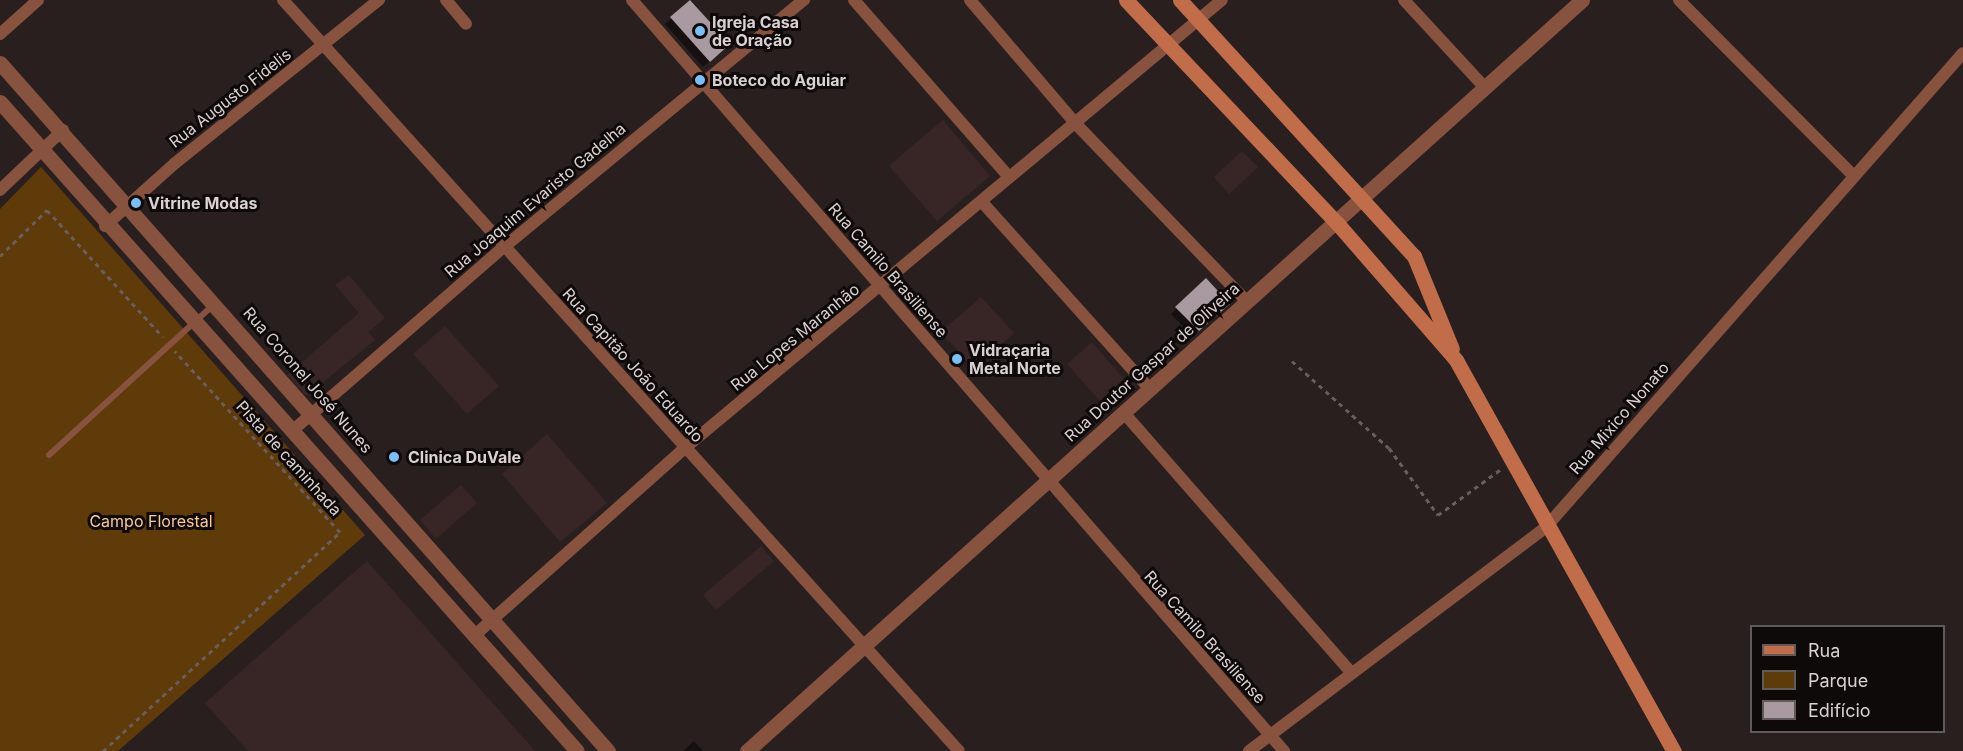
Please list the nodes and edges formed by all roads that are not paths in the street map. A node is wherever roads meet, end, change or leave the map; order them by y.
1 (38, 0) edge
2 (283, 0) edge
3 (380, 0) edge
4 (446, 0) edge
5 (632, 0) edge
6 (804, 0) edge
7 (854, 0) edge
8 (970, 0) edge
9 (1126, 0) edge
10 (1180, 0) edge
11 (1222, 0) edge
12 (1404, 0) edge
13 (1582, 0) edge
14 (1679, 0) edge
15 (1197, 19) junction
16 (466, 24) dead end
17 (0, 34) edge
18 (1168, 44) junction
19 (322, 45) junction
20 (1963, 53) edge
21 (0, 63) edge
22 (702, 81) junction
23 (1486, 89) junction
24 (0, 102) edge
25 (1075, 123) junction
26 (63, 130) junction
27 (41, 150) junction
28 (1854, 176) junction
29 (1009, 177) junction
30 (0, 190) edge
31 (1364, 196) junction
32 (982, 202) junction
33 (130, 205) junction
34 (1337, 223) junction
35 (105, 226) junction
36 (504, 247) junction
37 (882, 287) junction
38 (215, 302) junction
39 (1247, 302) junction
40 (195, 321) junction
41 (1456, 360) junction
42 (1150, 389) junction
43 (312, 412) junction
44 (1124, 413) junction
45 (292, 431) junction
46 (685, 448) junction
47 (49, 455) dead end
48 (1045, 481) junction
49 (1546, 527) junction
50 (492, 620) junction
51 (475, 635) junction
52 (864, 644) junction
53 (1352, 673) junction
54 (1269, 735) junction
55 (578, 751) edge
56 (608, 751) edge
57 (747, 751) edge
58 (959, 751) edge
59 (1249, 751) edge
60 (1284, 751) edge
61 (1674, 751) edge

1 - 17 street
2 - 19 street, Rua Capitão João Eduardo
3 - 19 street, Rua Augusto Fidelis
4 - 16 street
5 - 22 street, Rua Camilo Brasiliense
6 - 22 street, Rua Joaquim Evaristo Gadelha
7 - 29 street
8 - 25 street
9 - 18 main road
10 - 15 main road
11 - 15 street, Rua Lopes Maranhão
12 - 23 street
13 - 23 street, Rua Doutor Gaspar de Oliveira
14 - 28 street
15 - 18 street, Rua Lopes Maranhão
15 - 31 main road
18 - 25 street, Rua Lopes Maranhão
18 - 34 main road
19 - 33 street, Rua Augusto Fidelis
19 - 36 street, Rua Capitão João Eduardo
20 - 28 street, Rua Mixico Nonato
21 - 26 street, Rua Coronel José Nunes
22 - 36 street, Rua Joaquim Evaristo Gadelha
22 - 37 street, Rua Camilo Brasiliense
23 - 31 street, Rua Doutor Gaspar de Oliveira
24 - 27 street
25 - 29 street, Rua Lopes Maranhão
25 - 39 street
26 - 27 street
26 - 33 street, Rua Coronel José Nunes
27 - 30 street
27 - 35 street
28 - 49 street, Rua Mixico Nonato
29 - 32 street, Rua Lopes Maranhão
31 - 34 street, Rua Doutor Gaspar de Oliveira
31 - 41 main road
32 - 37 street, Rua Lopes Maranhão
32 - 42 street
33 - 35 street, Rua Augusto Fidelis
33 - 38 street, Rua Coronel José Nunes
34 - 39 street, Rua Doutor Gaspar de Oliveira
34 - 41 main road
35 - 40 street
36 - 43 street, Rua Joaquim Evaristo Gadelha
36 - 46 street, Rua Capitão João Eduardo
37 - 46 street, Rua Lopes Maranhão
37 - 48 street, Rua Camilo Brasiliense
38 - 40 lane
38 - 43 street, Rua Coronel José Nunes
39 - 42 street, Rua Doutor Gaspar de Oliveira
40 - 45 street
40 - 47 lane
41 - 49 main road
42 - 44 street, Rua Doutor Gaspar de Oliveira
43 - 45 street, Rua Joaquim Evaristo Gadelha
43 - 50 street, Rua Coronel José Nunes
44 - 48 street, Rua Doutor Gaspar de Oliveira
44 - 53 street
45 - 51 street
46 - 50 street, Rua Lopes Maranhão
46 - 52 street, Rua Capitão João Eduardo
48 - 52 street, Rua Doutor Gaspar de Oliveira
48 - 54 street, Rua Camilo Brasiliense
49 - 53 street, Rua Mixico Nonato
49 - 61 main road
50 - 51 street, Rua Lopes Maranhão
50 - 56 street, Rua Coronel José Nunes
51 - 55 street
52 - 57 street, Rua Doutor Gaspar de Oliveira
52 - 58 street, Rua Capitão João Eduardo
53 - 54 street, Rua Mixico Nonato
54 - 59 street, Rua Mixico Nonato
54 - 60 street, Rua Camilo Brasiliense

